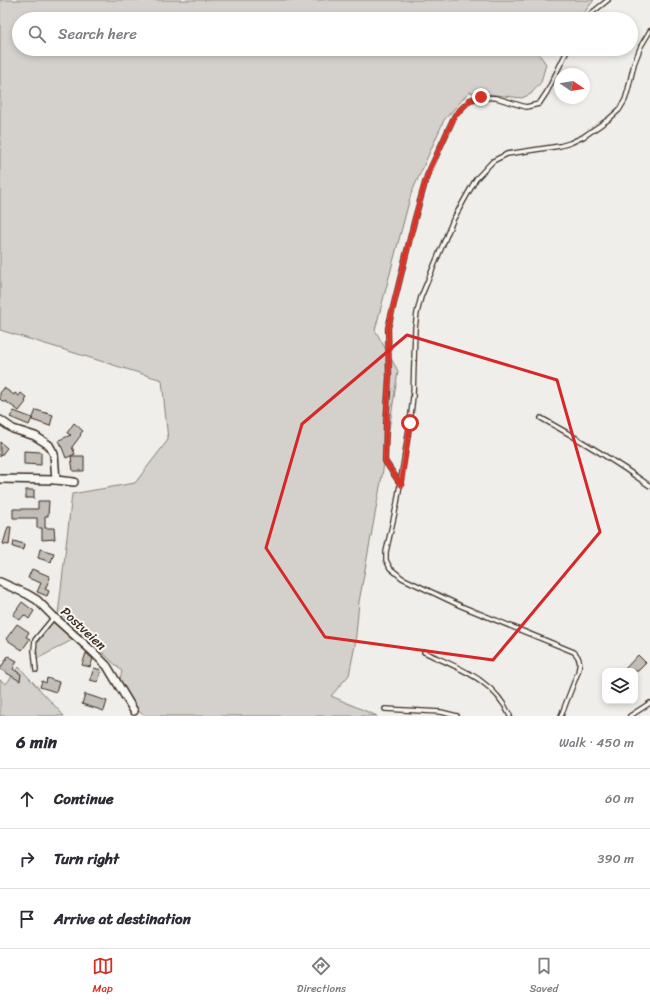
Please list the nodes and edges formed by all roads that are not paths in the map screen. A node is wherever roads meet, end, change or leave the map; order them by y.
1 (608, 0) edge
2 (593, 12) edge
3 (650, 31) edge
4 (638, 54) edge
5 (565, 56) edge
6 (637, 56) edge
7 (541, 418) dead end
8 (0, 420) edge
9 (0, 479) edge
10 (56, 480) junction
11 (74, 482) dead end
12 (401, 485) junction
13 (650, 486) edge
14 (0, 582) edge
15 (54, 617) junction
16 (424, 652) dead end
17 (36, 670) dead end
18 (650, 703) edge
19 (385, 708) dead end
20 (134, 711) dead end
21 (457, 716) edge
22 (510, 716) edge
23 (561, 716) edge
24 (630, 716) edge

1 - 2 lane
3 - 4 lane
5 - 12 lane
6 - 12 lane
7 - 13 lane
8 - 10 street
9 - 10 street
10 - 11 street
12 - 23 lane
14 - 15 street, Postveien
15 - 17 lane
15 - 20 street, Postveien
16 - 22 lane
18 - 24 lane
19 - 21 lane

